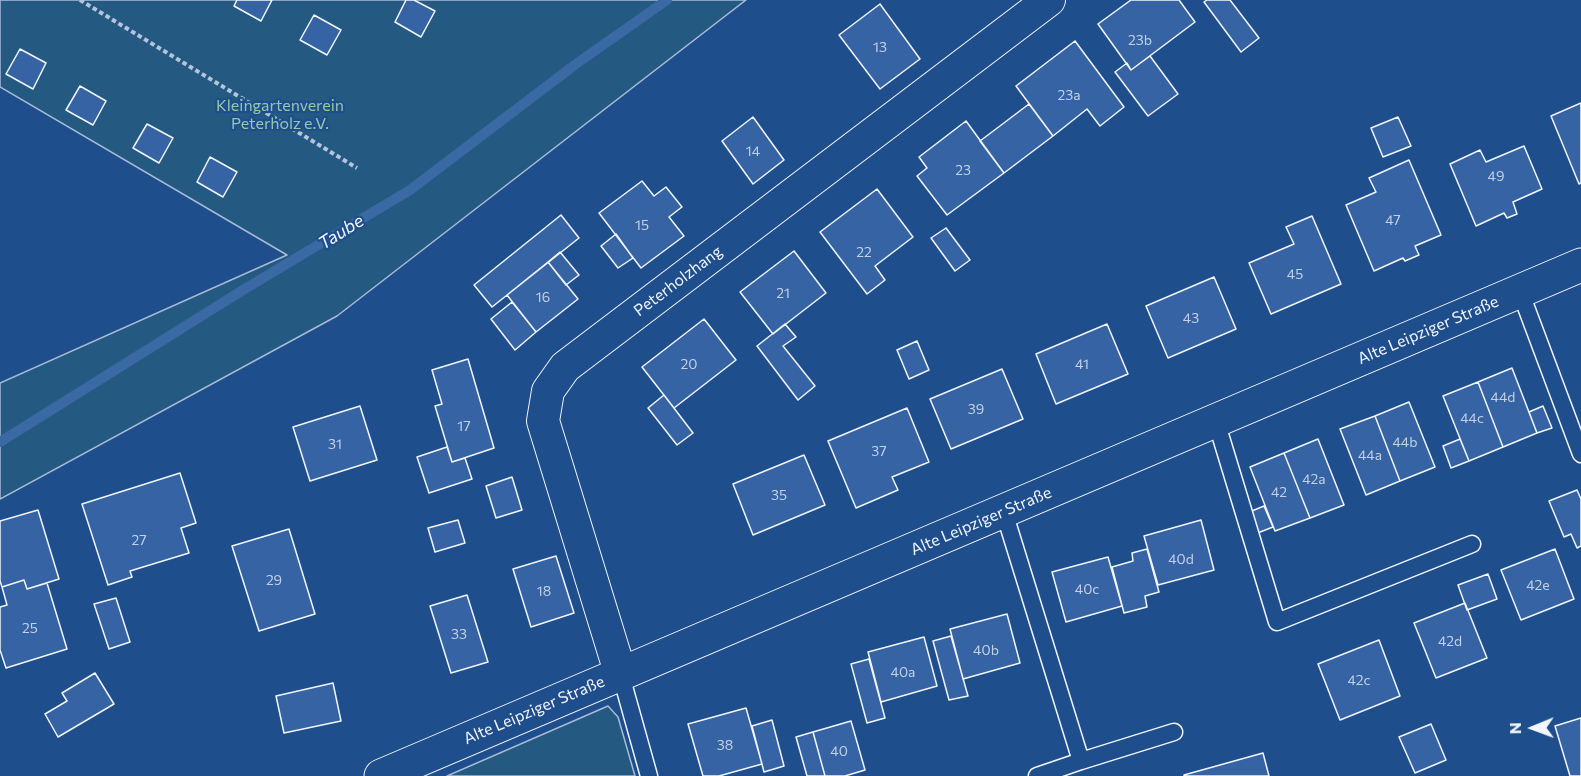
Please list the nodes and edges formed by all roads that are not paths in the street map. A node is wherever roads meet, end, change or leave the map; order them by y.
1 (1049, 0) edge
2 (1581, 265) edge
3 (1520, 291) junction
4 (1216, 421) junction
5 (1581, 454) edge
6 (1004, 512) junction
7 (1472, 544) dead end
8 (621, 672) junction
9 (1174, 732) dead end
10 (1081, 760) junction
11 (381, 776) edge
12 (649, 776) edge
13 (1036, 776) edge

1 - 8 street, Peterholzhang
2 - 3 street, Alte Leipziger Straße
3 - 4 street, Alte Leipziger Straße
3 - 5 lane
4 - 6 street, Alte Leipziger Straße
4 - 7 lane
6 - 8 street, Alte Leipziger Straße
6 - 10 lane
8 - 11 street, Alte Leipziger Straße
8 - 12 lane
9 - 10 lane
10 - 13 lane

